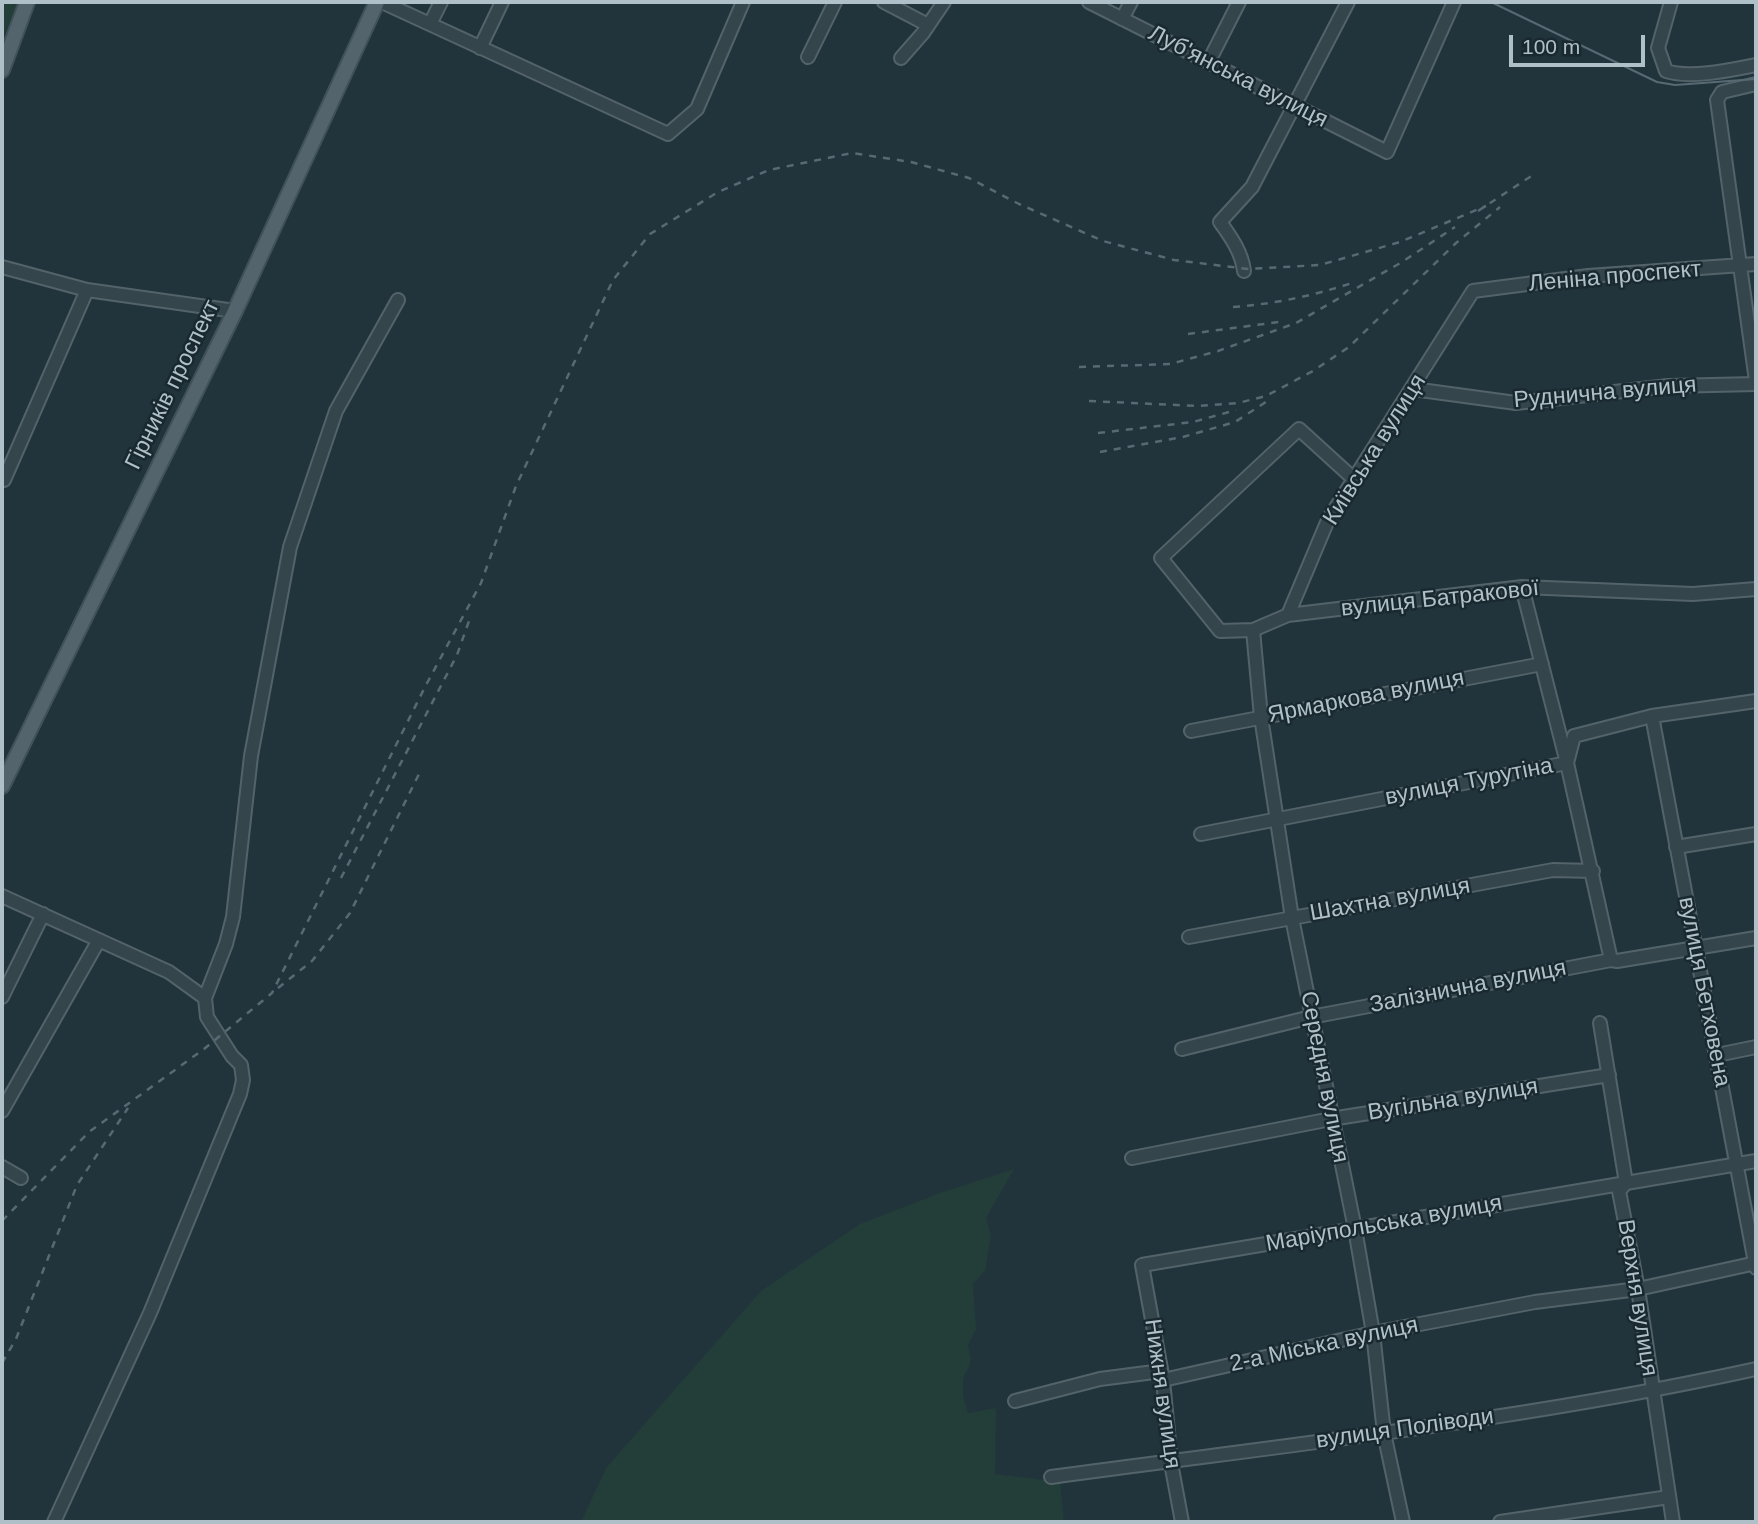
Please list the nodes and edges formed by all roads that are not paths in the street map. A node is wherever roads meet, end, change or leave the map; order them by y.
1 (27, 2) edge
2 (380, 2) edge
3 (441, 2) edge
4 (502, 2) edge
5 (743, 2) edge
6 (835, 2) edge
7 (884, 2) edge
8 (944, 2) edge
9 (1089, 2) edge
10 (1131, 2) edge
11 (1239, 2) edge
12 (1348, 2) edge
13 (1454, 2) edge
14 (1671, 2) edge
15 (1122, 19) junction
16 (430, 24) junction
17 (928, 25) junction
18 (480, 48) junction
19 (808, 57) dead end
20 (901, 58) dead end
21 (1209, 61) junction
22 (1756, 65) edge
23 (2, 70) edge
24 (1756, 84) edge
25 (1294, 106) junction
26 (1756, 264) edge
27 (1741, 266) junction
28 (2, 267) edge
29 (1244, 271) dead end
30 (87, 290) junction
31 (1473, 291) joint
32 (398, 300) dead end
33 (235, 311) junction
34 (1756, 383) edge
35 (1413, 389) junction
36 (4, 480) dead end
37 (1355, 480) junction
38 (1522, 587) junction
39 (1756, 589) edge
40 (1288, 615) junction
41 (1253, 630) junction
42 (1542, 664) junction
43 (1756, 701) edge
44 (1653, 716) junction
45 (1261, 717) junction
46 (1191, 731) dead end
47 (1567, 763) junction
48 (2, 786) edge
49 (1275, 818) junction
50 (1201, 834) dead end
51 (1756, 834) edge
52 (1676, 847) junction
53 (1593, 871) junction
54 (2, 896) edge
55 (43, 914) junction
56 (1292, 918) junction
57 (1189, 937) dead end
58 (1756, 938) edge
59 (99, 940) junction
60 (1697, 949) junction
61 (1611, 960) junction
62 (2, 997) edge
63 (205, 998) junction
64 (1311, 1017) junction
65 (1600, 1023) dead end
66 (1756, 1047) edge
67 (1182, 1049) dead end
68 (1717, 1055) junction
69 (1609, 1075) junction
70 (2, 1111) edge
71 (1331, 1119) junction
72 (1132, 1158) dead end
73 (1756, 1161) edge
74 (1737, 1164) junction
75 (2, 1167) edge
76 (21, 1178) dead end
77 (1626, 1183) junction
78 (1355, 1229) junction
79 (1142, 1265) joint
80 (1756, 1265) edge
81 (1638, 1289) junction
82 (1373, 1333) junction
83 (1756, 1369) edge
84 (1163, 1380) junction
85 (1652, 1392) junction
86 (1015, 1401) dead end
87 (1384, 1433) junction
88 (1171, 1463) junction
89 (1051, 1477) dead end
90 (1669, 1497) junction
91 (54, 1522) edge
92 (1182, 1522) edge
93 (1403, 1522) edge
94 (1500, 1522) edge
95 (1674, 1522) edge

1 - 23 main road
2 - 16 street
2 - 33 main road, Гірників проспект
3 - 16 street
4 - 18 street
5 - 18 street
6 - 19 street
7 - 17 street
8 - 17 street
9 - 15 street, Луб'янська вулиця
10 - 15 street
11 - 21 street
12 - 25 street
13 - 25 street, Луб'янська вулиця
14 - 22 street
15 - 21 street, Луб'янська вулиця
16 - 18 street
17 - 20 street
21 - 25 street, Луб'янська вулиця
24 - 27 street
25 - 29 street
26 - 27 street, Леніна проспект
27 - 31 street, Леніна проспект
27 - 34 street
28 - 30 street
30 - 33 street
30 - 36 street
31 - 35 street, Київська вулиця
32 - 63 street
33 - 48 main road, Гірників проспект
34 - 35 street, Руднична вулиця
35 - 37 street, Київська вулиця
37 - 40 street, Київська вулиця
37 - 41 street
38 - 39 street, вулиця Батракової
38 - 40 street, вулиця Батракової
38 - 42 street
40 - 41 street, вулиця Батракової
41 - 45 street, Середня вулиця
42 - 45 street, Ярмаркова вулиця
42 - 47 street
43 - 44 street, вулиця Турутіна
44 - 47 street, вулиця Турутіна
44 - 52 street, вулиця Бетховена
45 - 46 street, Ярмаркова вулиця
45 - 49 street, Середня вулиця
47 - 49 street, вулиця Турутіна
47 - 53 street
49 - 50 street, вулиця Турутіна
49 - 56 street, Середня вулиця
51 - 52 street
52 - 60 street, вулиця Бетховена
53 - 56 street, Шахтна вулиця
53 - 61 street
54 - 55 street
55 - 59 street
55 - 62 street
56 - 57 street, Шахтна вулиця
56 - 64 street, Середня вулиця
58 - 60 street, Залізнична вулиця
59 - 63 street
59 - 70 street
60 - 61 street, Залізнична вулиця
60 - 68 street, вулиця Бетховена
61 - 64 street, Залізнична вулиця
63 - 91 street
64 - 67 street, Залізнична вулиця
64 - 71 street, Середня вулиця
65 - 69 street, Верхня вулиця
66 - 68 street
68 - 74 street, вулиця Бетховена
69 - 71 street, Вугільна вулиця
69 - 77 street, Верхня вулиця
71 - 72 street, Вугільна вулиця
71 - 78 street, Середня вулиця
73 - 74 street
74 - 77 street, Маріупольська вулиця
74 - 80 street, вулиця Бетховена
75 - 76 street
77 - 78 street, Маріупольська вулиця
77 - 81 street, Верхня вулиця
78 - 79 street, Маріупольська вулиця
78 - 82 street, Середня вулиця
79 - 84 street, Нижня вулиця
80 - 81 street, 2-а Міська вулиця
81 - 82 street, 2-а Міська вулиця
81 - 85 street, Верхня вулиця
82 - 84 street, 2-а Міська вулиця
82 - 87 street, Середня вулиця
83 - 85 street, вулиця Поліводи
84 - 86 street, 2-а Міська вулиця
84 - 88 street, Нижня вулиця
85 - 87 street, вулиця Поліводи
85 - 90 street, Верхня вулиця
87 - 88 street, вулиця Поліводи
87 - 93 street, Середня вулиця
88 - 89 street, вулиця Поліводи
88 - 92 street, Нижня вулиця
90 - 94 street
90 - 95 street, Верхня вулиця

